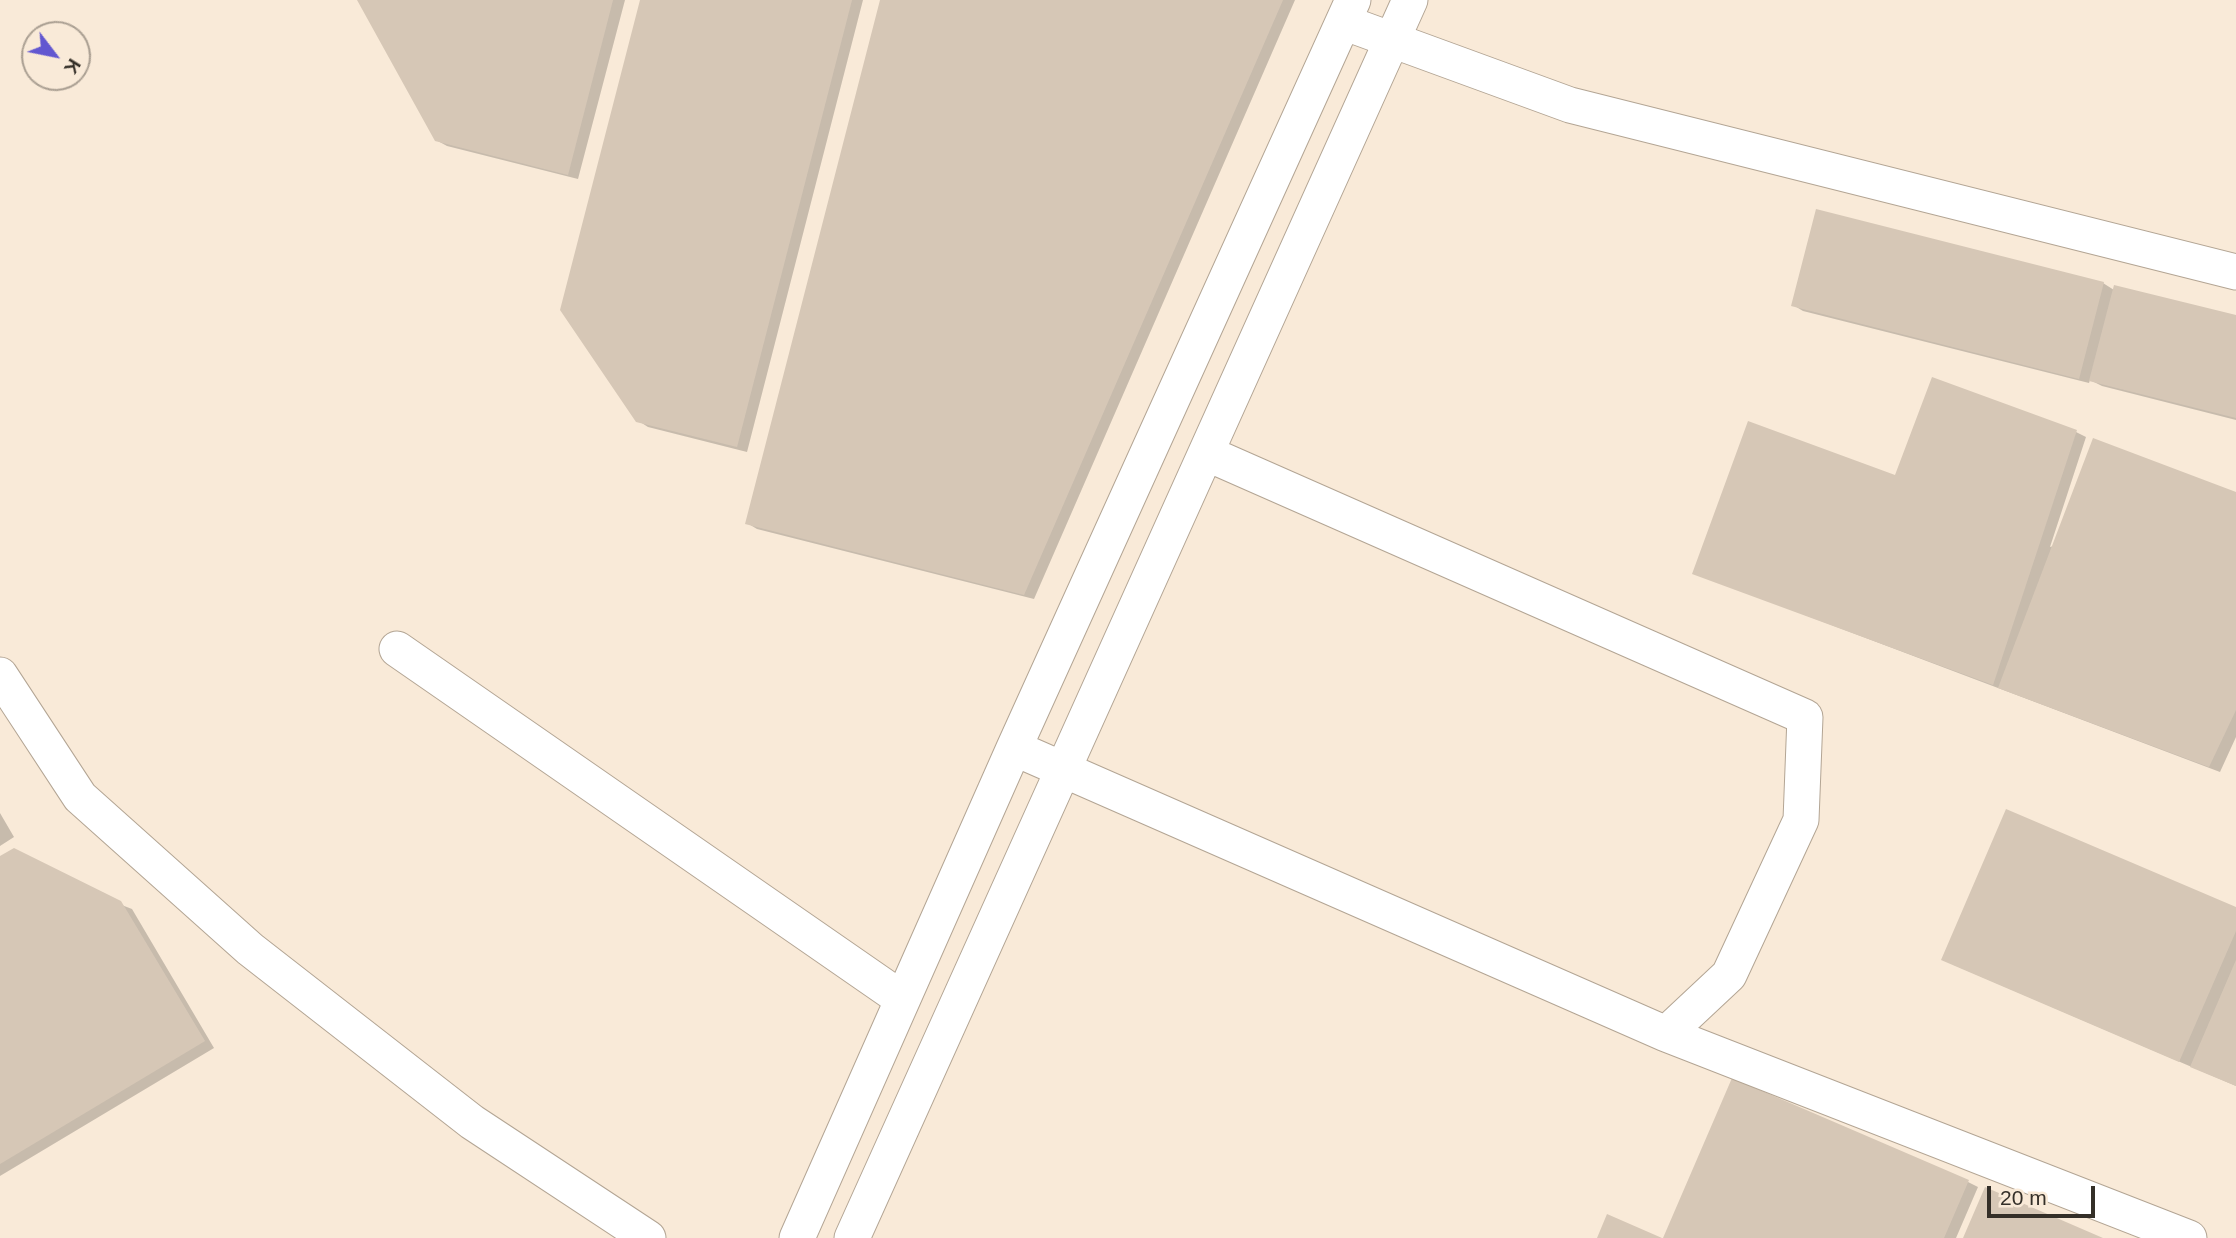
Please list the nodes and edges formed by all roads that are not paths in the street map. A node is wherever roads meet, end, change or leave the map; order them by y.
1 (1410, 0) edge
2 (1348, 11) edge
3 (1392, 40) junction
4 (2236, 272) edge
5 (1206, 453) junction
6 (397, 649) dead end
7 (0, 675) edge
8 (1014, 748) junction
9 (1063, 769) junction
10 (902, 999) junction
11 (1666, 1034) junction
12 (648, 1238) edge
13 (797, 1238) edge
14 (852, 1238) edge
15 (2189, 1238) edge

1 - 3 street
2 - 3 street
2 - 8 street
3 - 4 street
3 - 5 street
5 - 9 street
5 - 11 street
6 - 10 street
7 - 12 street
8 - 9 street
8 - 10 street
9 - 11 street
9 - 14 street
10 - 13 street
11 - 15 street

